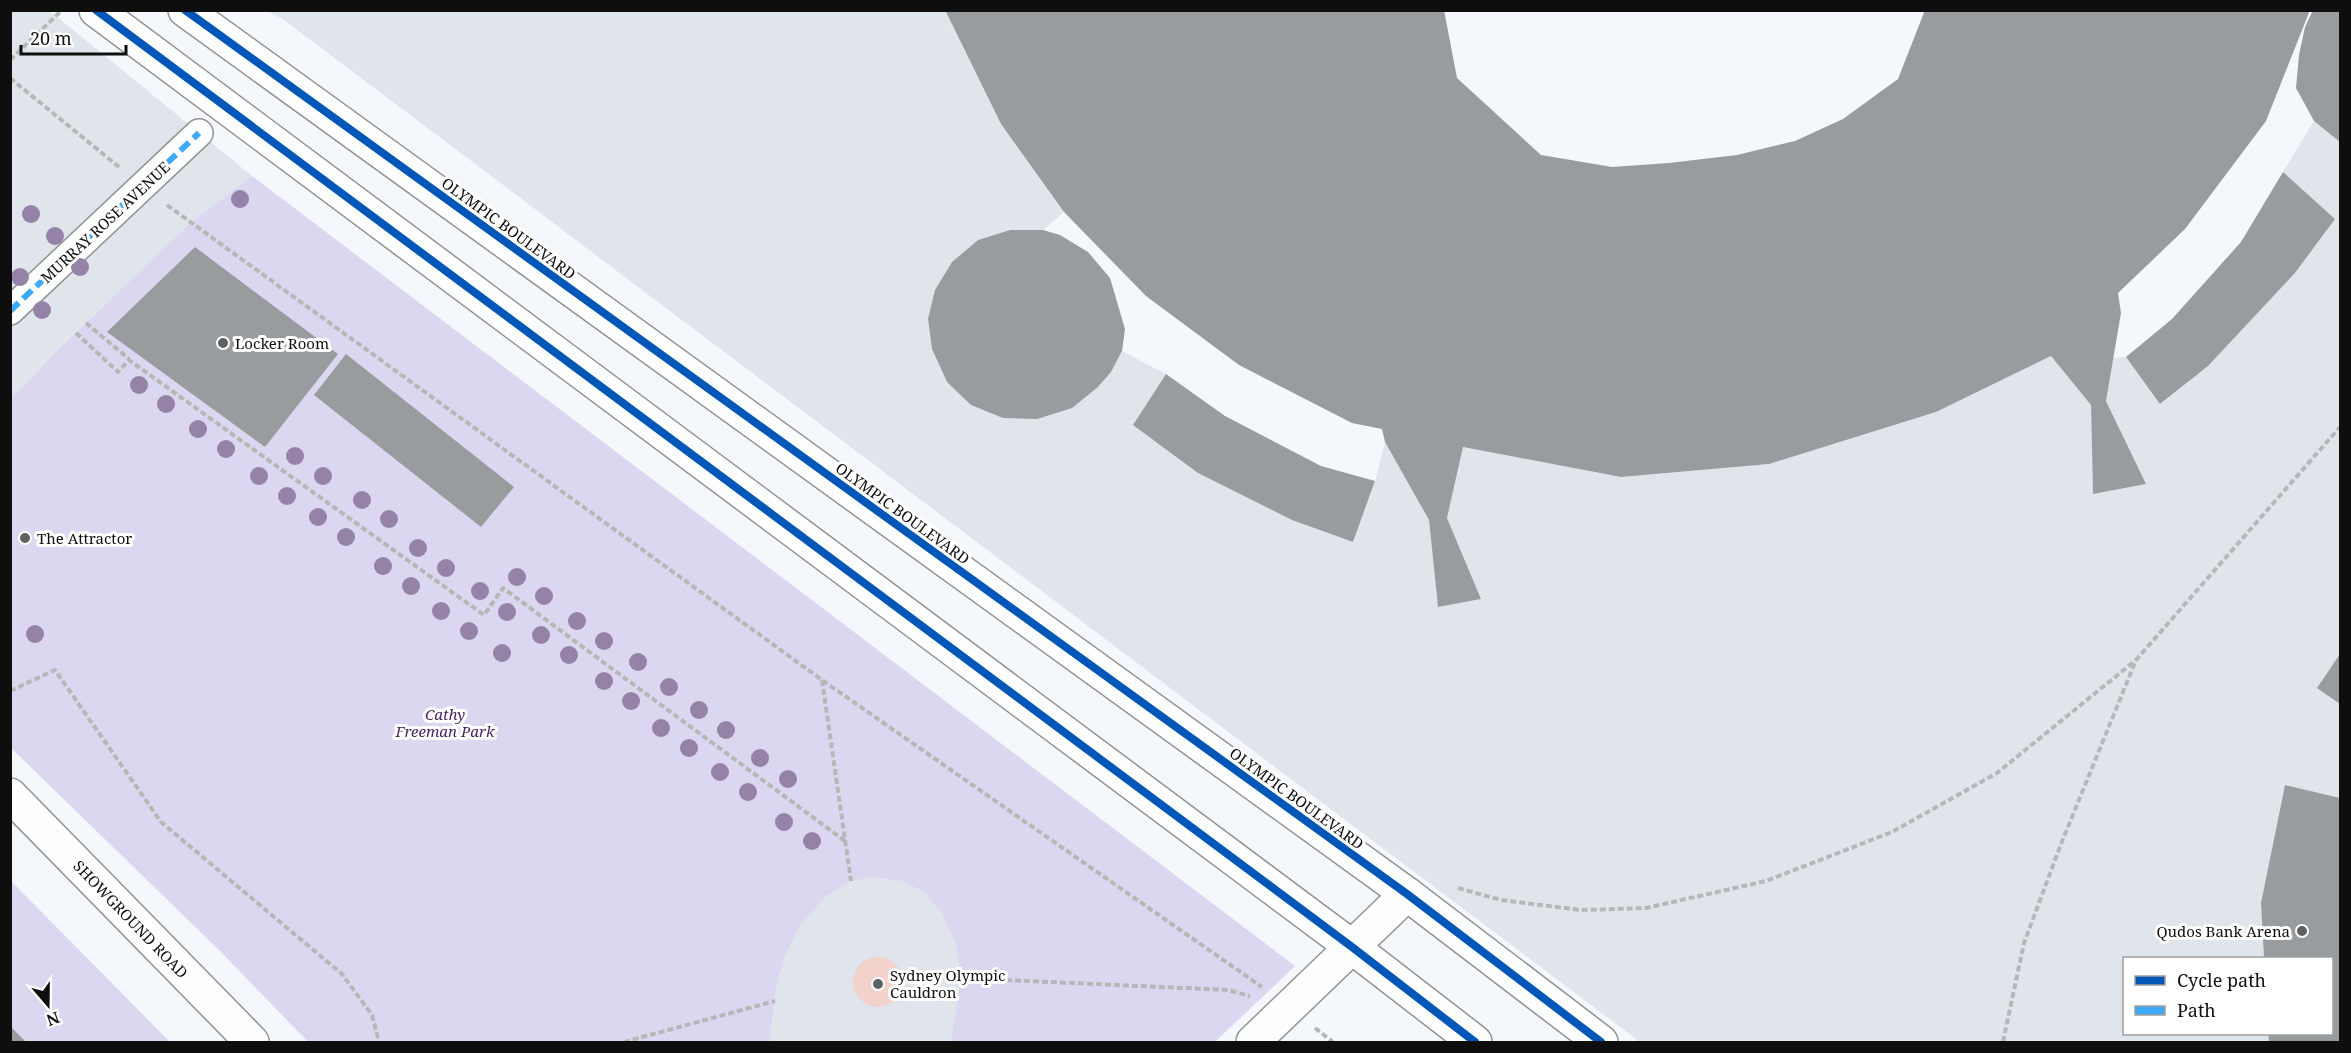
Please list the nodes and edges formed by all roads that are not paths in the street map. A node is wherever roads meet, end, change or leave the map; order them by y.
1 (96, 10) edge
2 (185, 10) edge
3 (199, 133) dead end
4 (10, 311) edge
5 (10, 795) edge
6 (1407, 894) junction
7 (1352, 947) junction
8 (252, 1042) edge
9 (1253, 1042) edge
10 (1475, 1042) edge
11 (1601, 1042) edge

1 - 7 street
2 - 6 street, OLYMPIC BOULEVARD
3 - 4 street, MURRAY ROSE AVENUE
5 - 8 street, SHOWGROUND ROAD
6 - 7 street
6 - 11 street, OLYMPIC BOULEVARD
7 - 9 street
7 - 10 street

